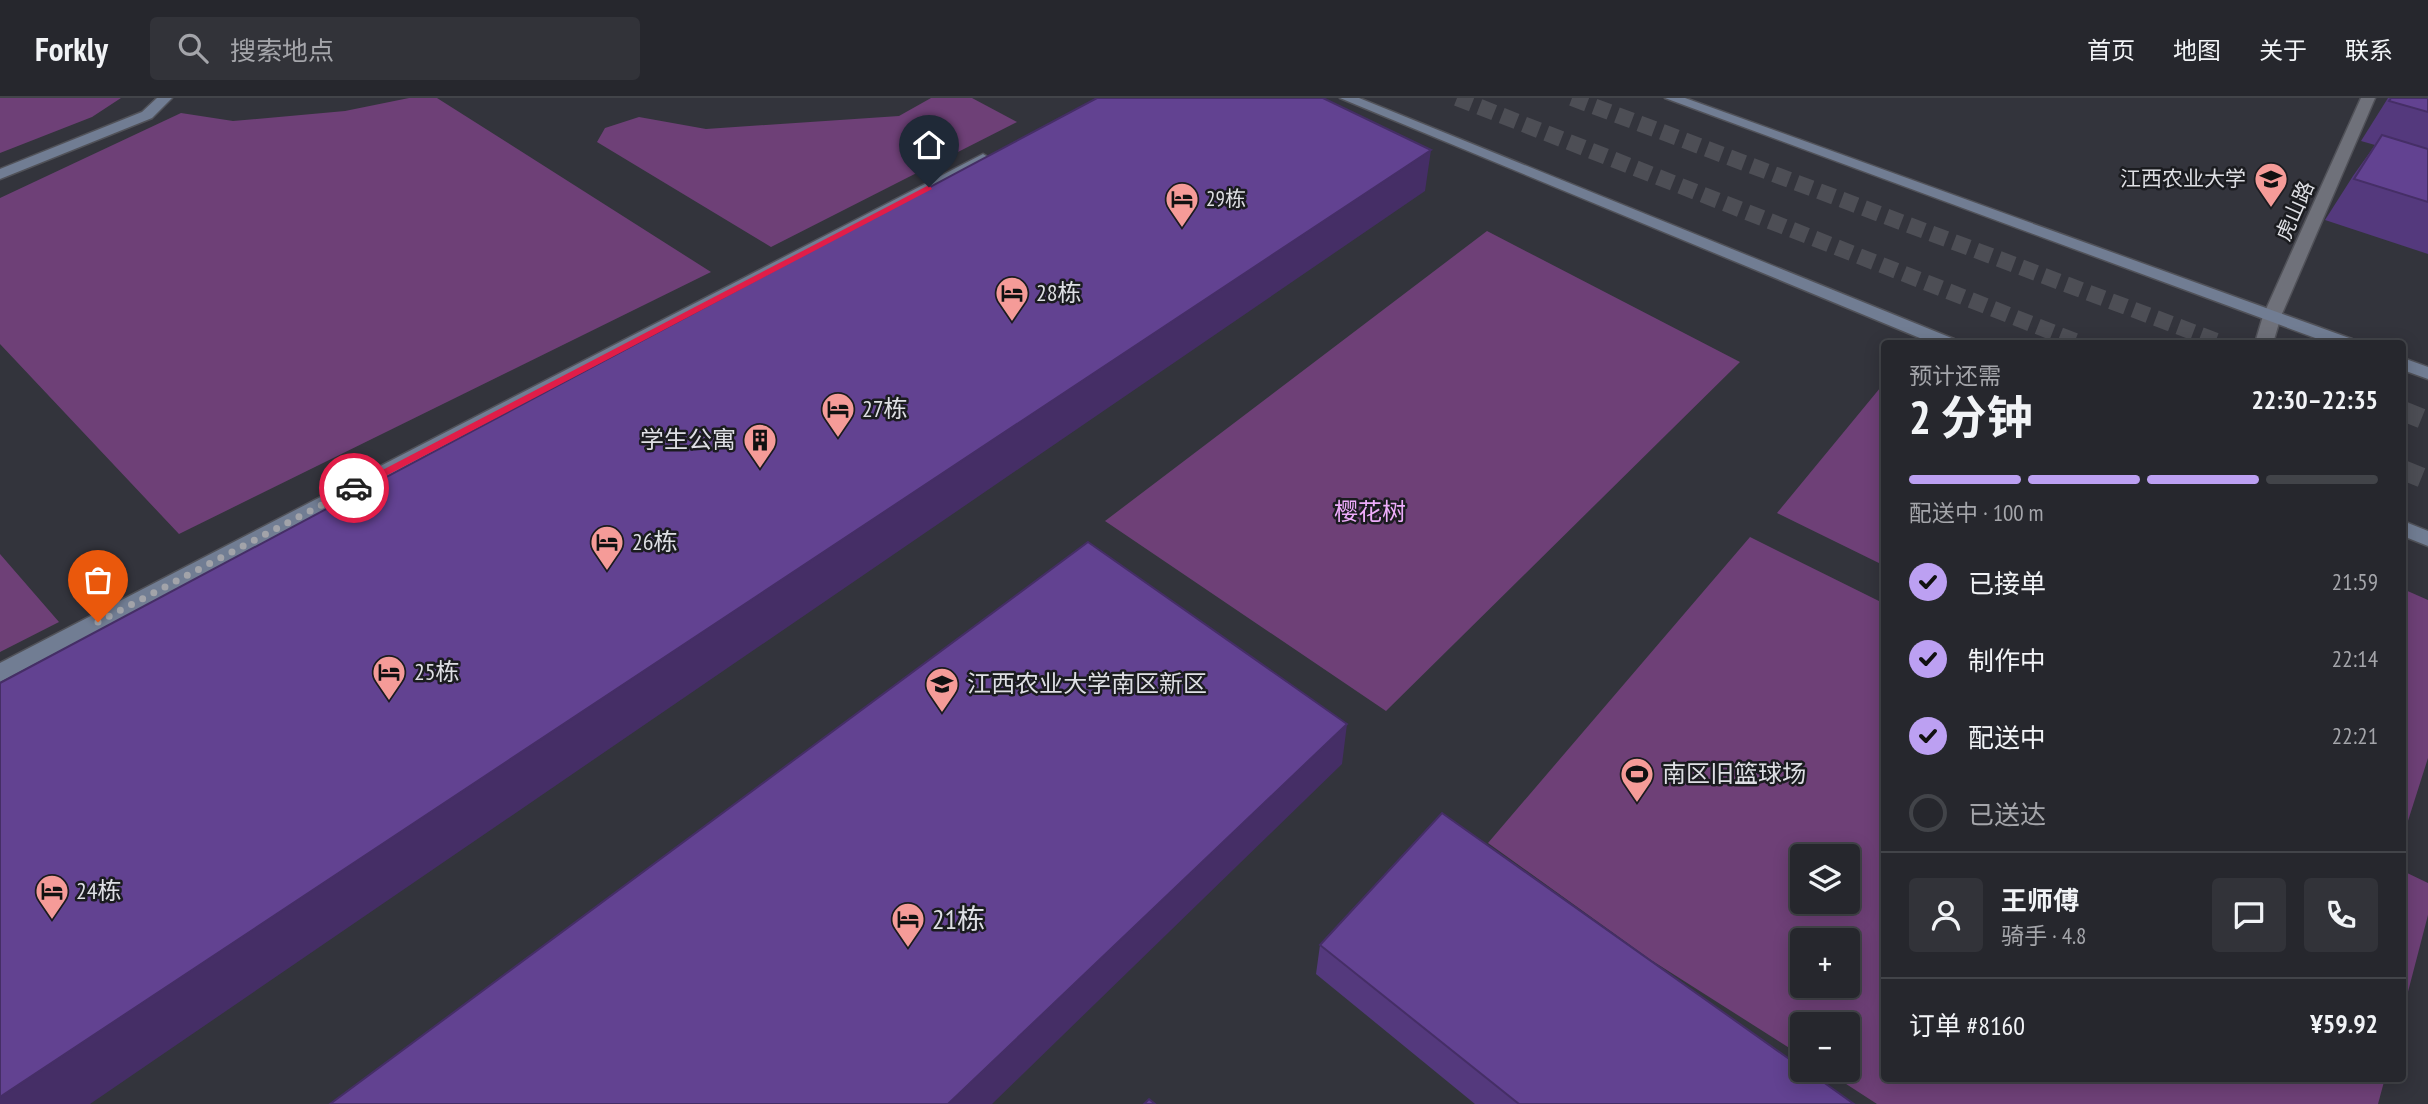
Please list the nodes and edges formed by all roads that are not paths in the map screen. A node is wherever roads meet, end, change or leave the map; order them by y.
1 (165, 98) edge
2 (1347, 98) edge
3 (1672, 98) edge
4 (2368, 98) edge
5 (1001, 150) edge
6 (0, 174) edge
7 (2272, 316) junction
8 (1941, 340) edge
9 (2265, 340) edge
10 (2338, 340) edge
11 (2406, 365) edge
12 (2428, 373) edge
13 (2406, 529) edge
14 (2428, 539) edge
15 (0, 673) edge

1 - 6 main road
2 - 8 main road
3 - 7 main road
4 - 7 lane, 虎山路
5 - 15 main road
7 - 9 lane, 虎山路
7 - 10 main road
11 - 12 main road
13 - 14 main road

